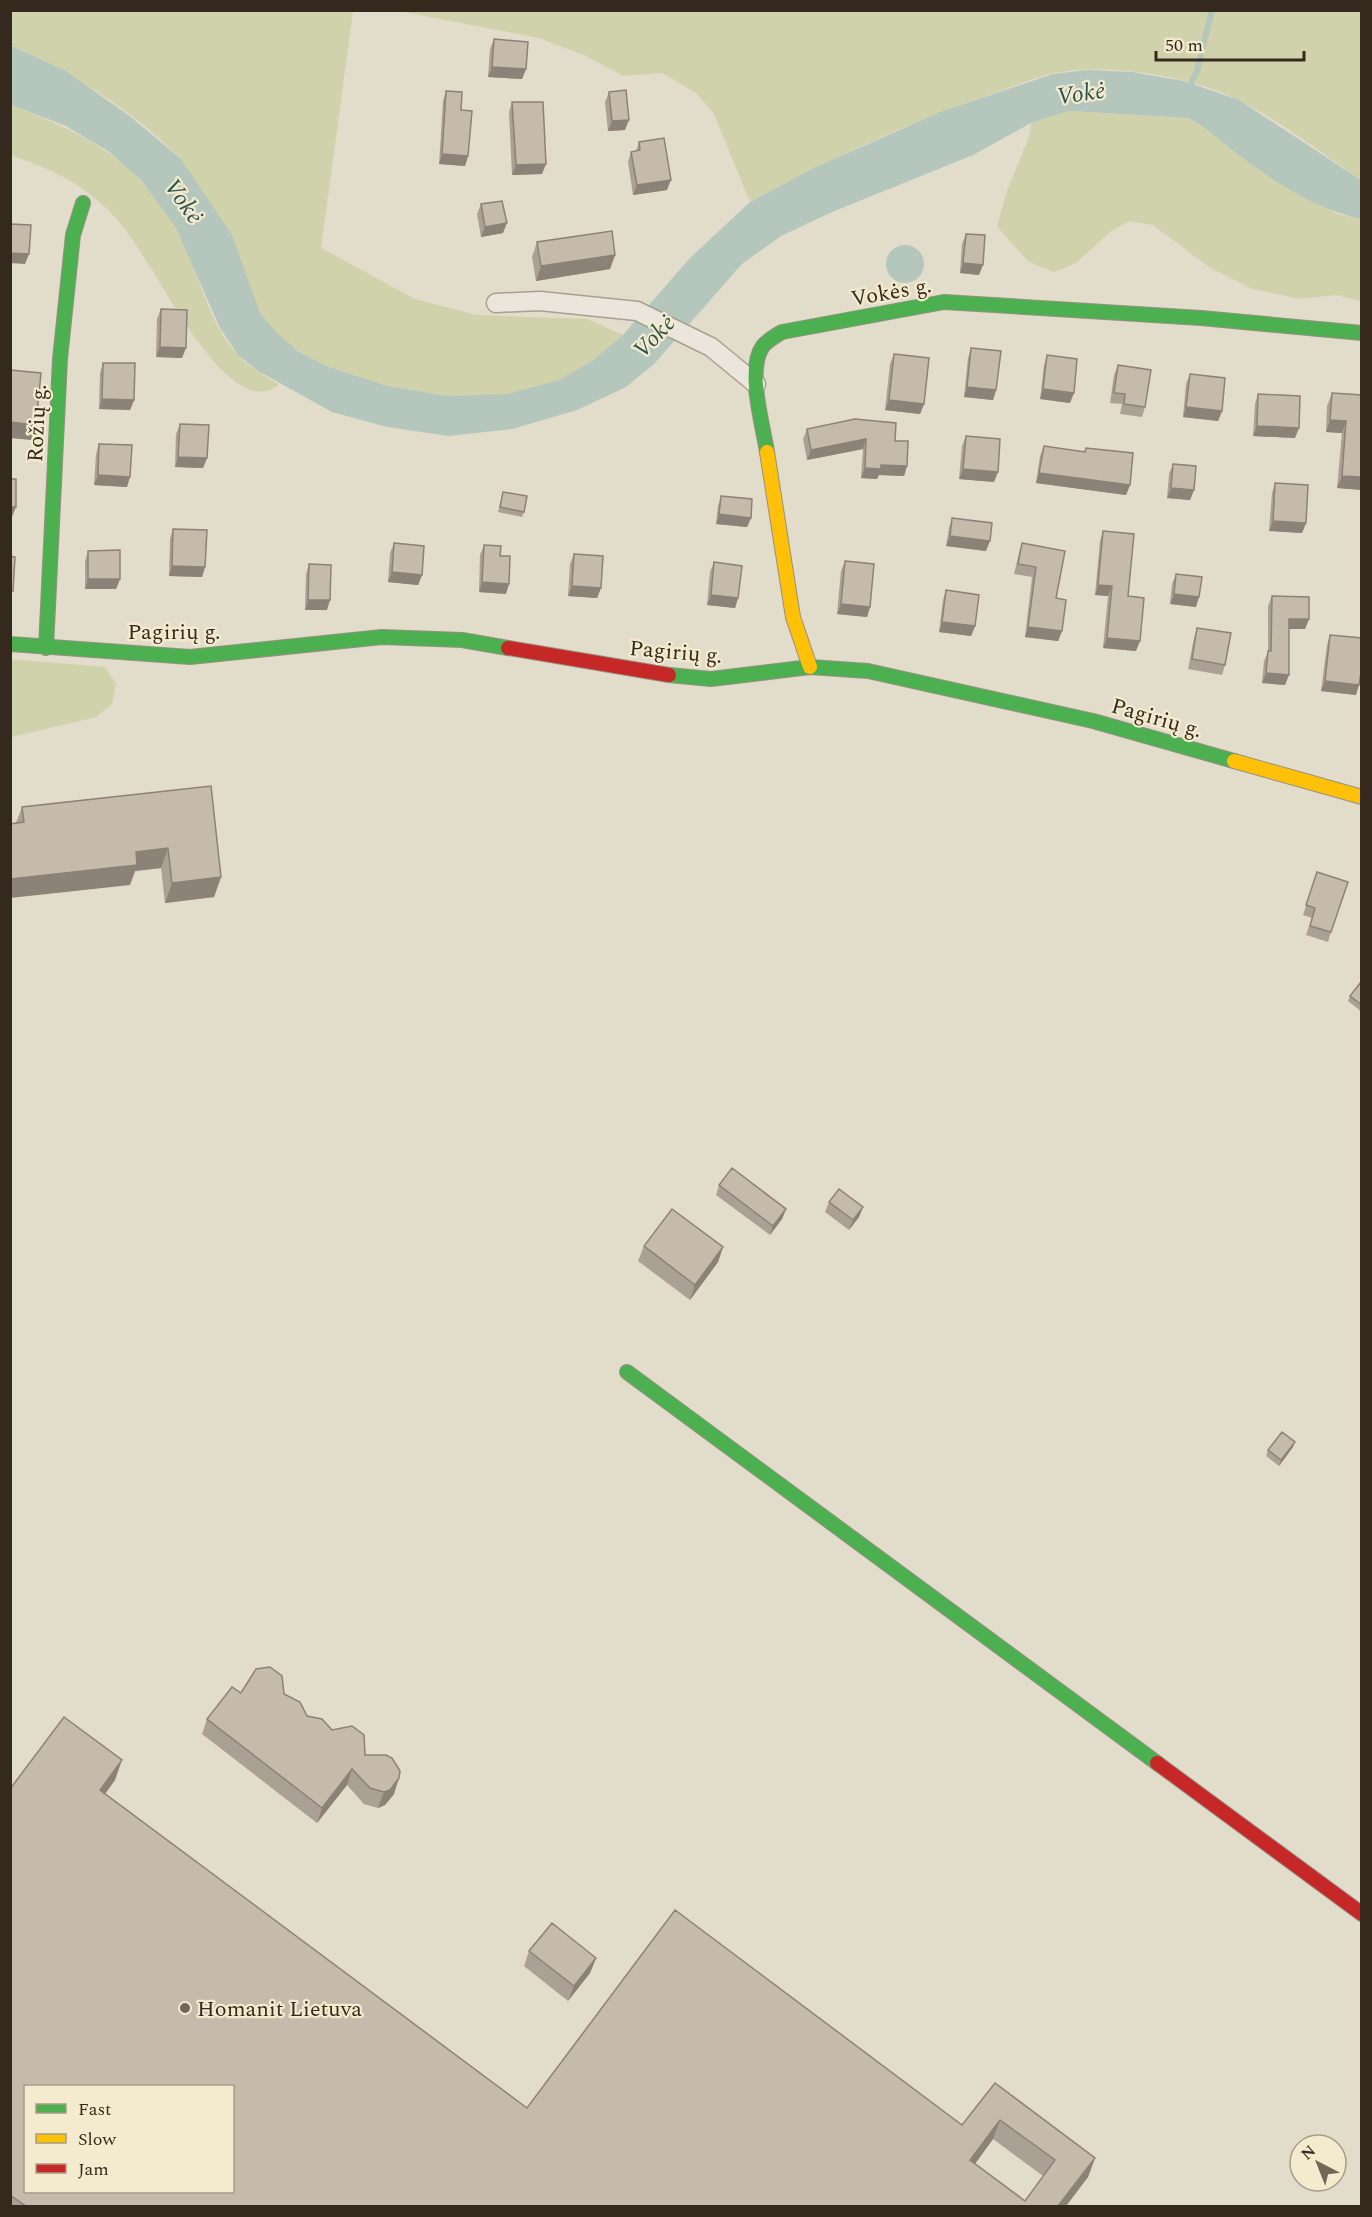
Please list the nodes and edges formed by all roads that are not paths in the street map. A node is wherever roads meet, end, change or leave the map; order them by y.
1 (83, 203) dead end
2 (496, 303) dead end
3 (1362, 333) edge
4 (756, 384) junction
5 (10, 644) edge
6 (46, 648) junction
7 (810, 667) junction
8 (1362, 797) edge
9 (627, 1372) dead end
10 (1362, 1914) edge

1 - 6 street, Rožių g.
2 - 4 street
3 - 4 street, Vokės g.
4 - 7 street, Vokės g.
5 - 6 street, Pagirių g.
6 - 7 street, Pagirių g.
7 - 8 street, Pagirių g.
9 - 10 street

